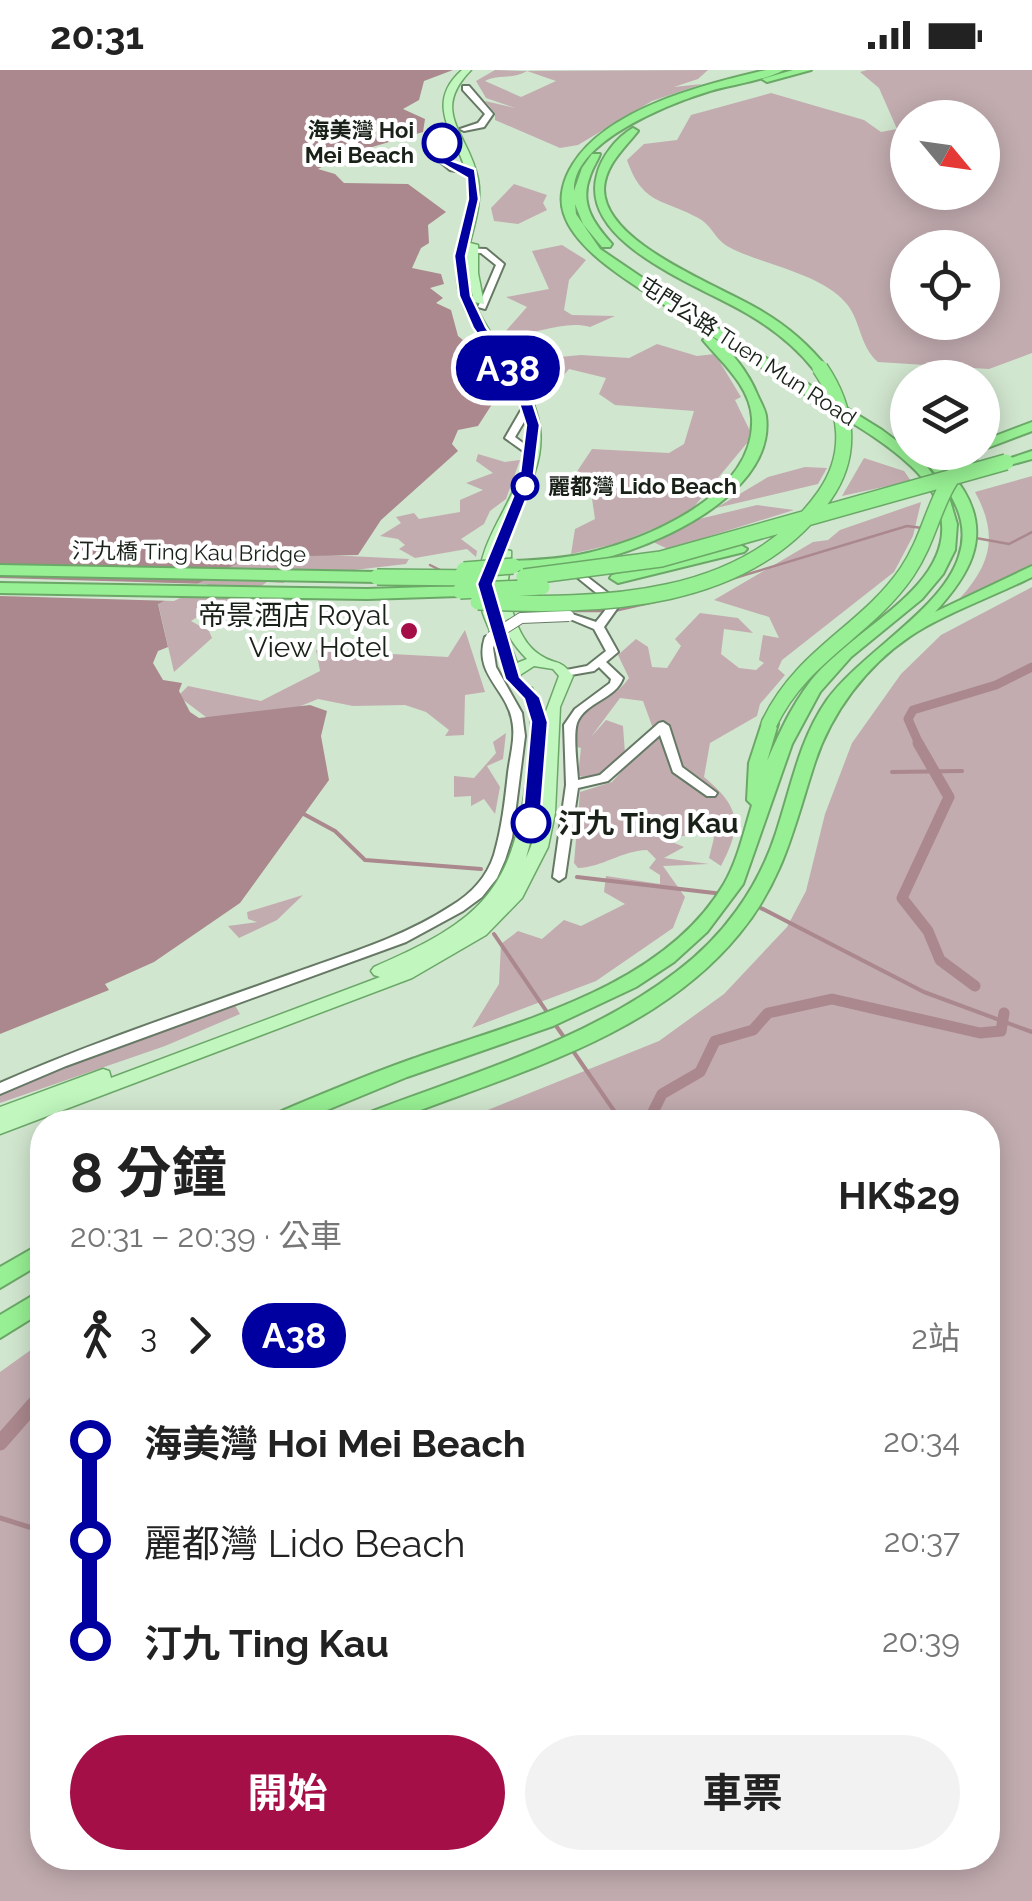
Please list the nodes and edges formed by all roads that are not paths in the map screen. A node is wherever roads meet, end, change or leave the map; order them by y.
1 (467, 70) edge
2 (476, 70) edge
3 (779, 70) edge
4 (806, 70) edge
5 (466, 88) dead end
6 (456, 122) junction
7 (632, 132) junction
8 (476, 171) junction
9 (466, 255) junction
10 (474, 297) junction
11 (668, 302) junction
12 (529, 405) junction
13 (1032, 426) edge
14 (890, 431) edge
15 (1000, 439) edge
16 (532, 454) junction
17 (1032, 454) edge
18 (1032, 464) edge
19 (1010, 466) junction
20 (933, 470) edge
21 (955, 470) edge
22 (943, 483) junction
23 (572, 568) dead end
24 (0, 570) edge
25 (1032, 572) edge
26 (378, 577) junction
27 (0, 588) edge
28 (367, 594) junction
29 (569, 616) joint
30 (501, 622) junction
31 (598, 627) junction
32 (904, 632) junction
33 (538, 661) junction
34 (602, 664) junction
35 (513, 674) junction
36 (562, 680) junction
37 (527, 691) junction
38 (572, 785) junction
39 (762, 785) junction
40 (711, 794) dead end
41 (559, 877) dead end
42 (0, 1088) edge
43 (45, 1110) edge
44 (307, 1110) edge
45 (398, 1110) edge
46 (0, 1114) edge
47 (30, 1116) edge
48 (0, 1127) edge
49 (30, 1260) edge
50 (0, 1279) edge
51 (30, 1308) edge
52 (0, 1328) edge

1 - 6 main road
2 - 6 main road
3 - 11 highway, 屯門公路 Tuen Mun Road
4 - 7 highway, 屯門公路 Tuen Mun Road
5 - 6 street
6 - 8 main road
6 - 8 street
7 - 14 highway, 屯門公路 Tuen Mun Road
7 - 28 highway, bridge
8 - 9 main road
9 - 10 main road
9 - 10 street
10 - 12 main road
10 - 30 main road, bridge
11 - 22 highway, 屯門公路 Tuen Mun Road
11 - 26 highway, bridge
12 - 16 main road
12 - 16 street
13 - 15 highway
16 - 30 main road, bridge
17 - 19 highway
18 - 19 highway
19 - 26 highway, bridge
19 - 28 highway, bridge
20 - 22 highway
21 - 39 highway, bridge
22 - 32 highway
22 - 39 highway, bridge
23 - 31 street, bridge
24 - 26 highway, 汀九橋 Ting Kau Bridge
25 - 32 highway
27 - 28 highway, 汀九橋 Ting Kau Bridge
29 - 31 street
29 - 42 street, bridge
30 - 33 main road
30 - 35 main road
31 - 34 street
32 - 45 highway
33 - 35 main road
33 - 36 main road
34 - 36 street
34 - 38 street
35 - 37 main road
36 - 37 main road
36 - 43 main road
37 - 46 main road
38 - 40 street
38 - 41 street
39 - 44 highway
47 - 48 main road
49 - 50 highway
51 - 52 highway

